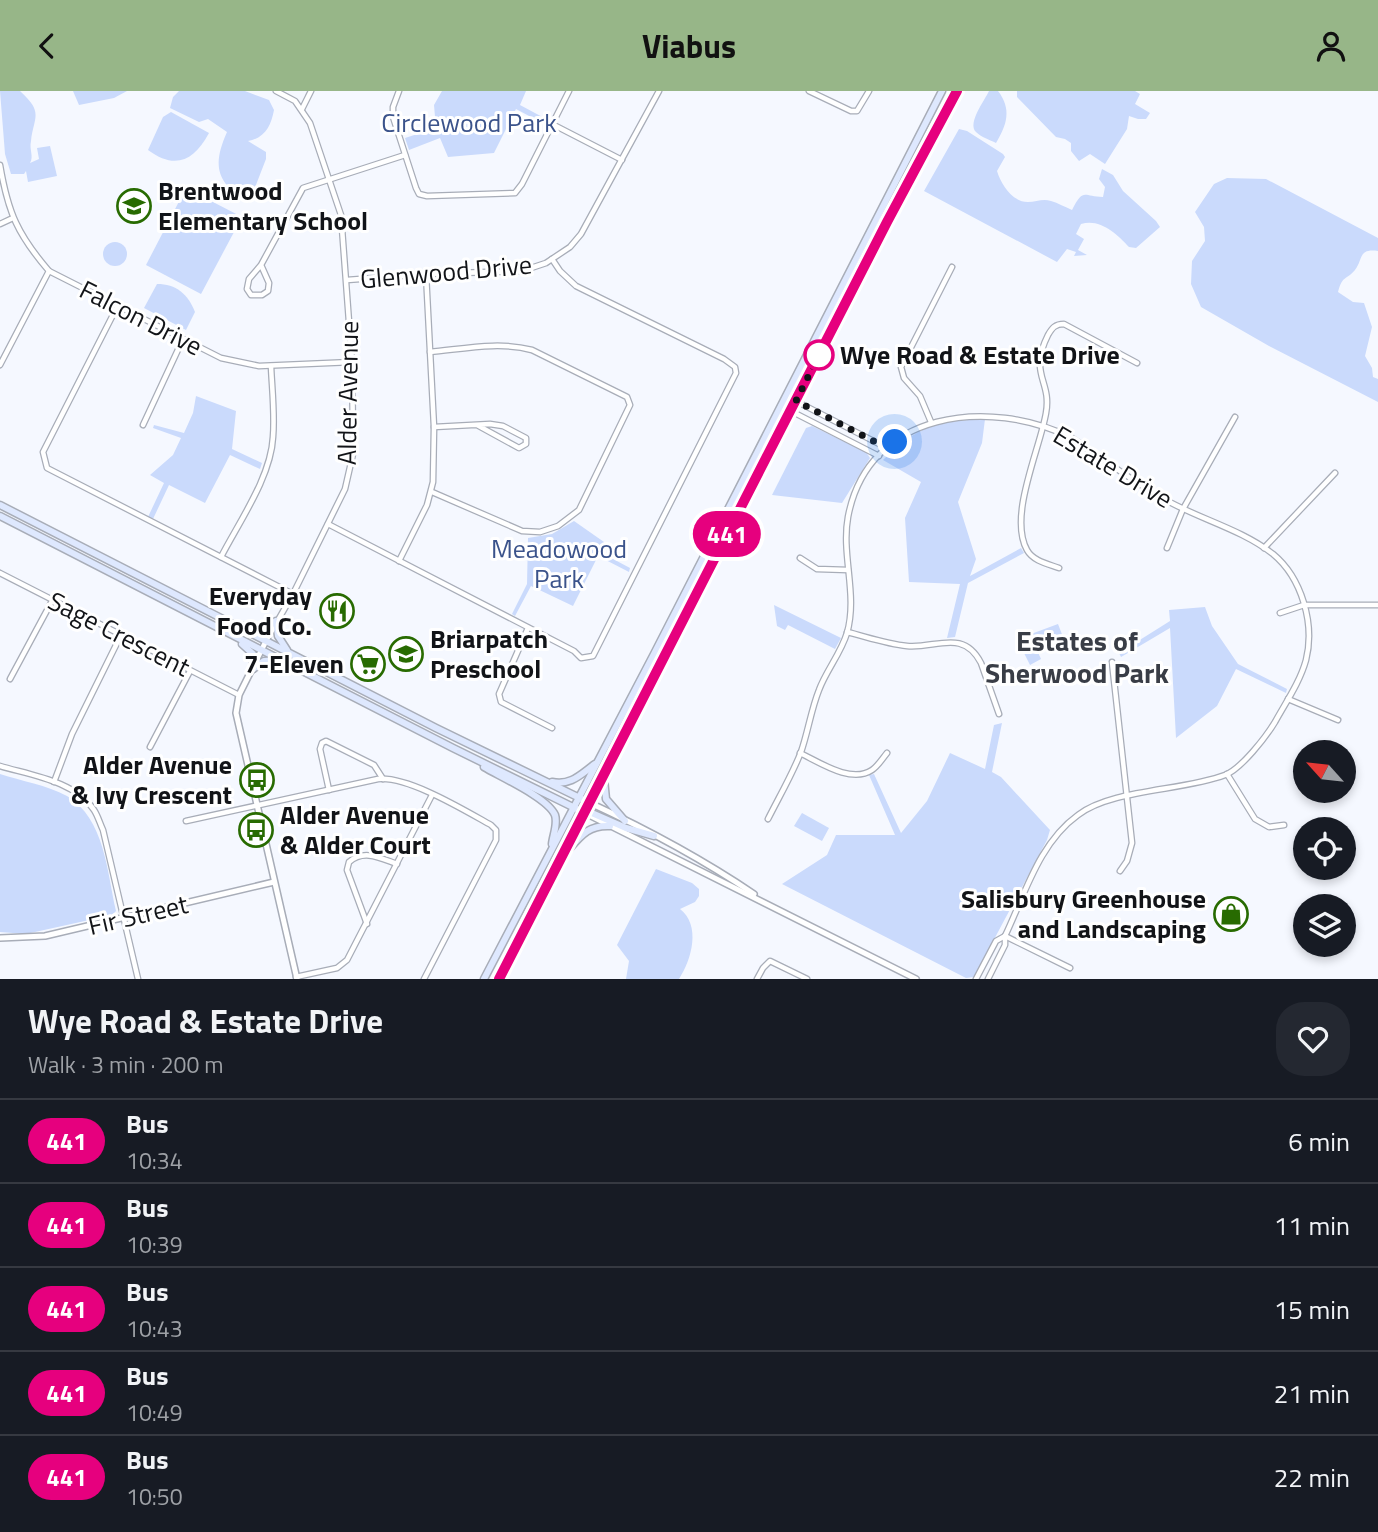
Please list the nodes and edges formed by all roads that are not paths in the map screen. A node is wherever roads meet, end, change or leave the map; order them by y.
1 (276, 91) edge
2 (312, 91) edge
3 (399, 91) edge
4 (569, 91) edge
5 (659, 91) edge
6 (809, 91) edge
7 (869, 91) edge
8 (942, 91) edge
9 (957, 91) edge
10 (302, 109) junction
11 (552, 124) junction
12 (405, 155) junction
13 (622, 160) junction
14 (0, 165) edge
15 (329, 178) junction
16 (13, 218) junction
17 (0, 224) edge
18 (552, 259) junction
19 (261, 265) junction
20 (952, 267) dead end
21 (49, 271) junction
22 (426, 274) junction
23 (347, 280) junction
24 (117, 307) junction
25 (183, 339) junction
26 (430, 352) junction
27 (352, 362) junction
28 (1137, 363) dead end
29 (0, 365) edge
30 (271, 366) junction
31 (786, 396) junction
32 (796, 401) junction
33 (781, 406) junction
34 (791, 410) junction
35 (1235, 417) dead end
36 (931, 422) junction
37 (143, 425) dead end
38 (477, 425) junction
39 (1043, 426) junction
40 (434, 427) junction
41 (887, 448) junction
42 (879, 456) junction
43 (1335, 473) dead end
44 (432, 492) junction
45 (0, 505) edge
46 (1183, 509) junction
47 (0, 516) edge
48 (328, 524) junction
49 (1167, 548) dead end
50 (1264, 548) junction
51 (221, 557) junction
52 (800, 558) dead end
53 (399, 561) junction
54 (1059, 568) dead end
55 (848, 570) junction
56 (0, 573) edge
57 (293, 594) junction
58 (52, 601) junction
59 (1304, 605) junction
60 (1378, 605) edge
61 (1280, 613) dead end
62 (276, 621) junction
63 (233, 624) junction
64 (528, 628) junction
65 (847, 632) junction
66 (230, 634) junction
67 (121, 635) junction
68 (266, 641) junction
69 (262, 651) junction
70 (287, 652) junction
71 (281, 660) junction
72 (1112, 662) dead end
73 (253, 669) junction
74 (190, 670) junction
75 (10, 679) dead end
76 (239, 695) junction
77 (1288, 699) junction
78 (999, 714) dead end
79 (1338, 720) dead end
80 (552, 728) dead end
81 (150, 747) dead end
82 (453, 748) junction
83 (800, 753) junction
84 (887, 753) dead end
85 (597, 763) junction
86 (0, 766) edge
87 (608, 768) junction
88 (1227, 774) junction
89 (541, 778) junction
90 (383, 779) junction
91 (54, 782) junction
92 (329, 790) junction
93 (432, 795) junction
94 (1126, 797) junction
95 (578, 798) junction
96 (256, 806) junction
97 (573, 807) junction
98 (587, 809) junction
99 (768, 818) dead end
100 (186, 821) dead end
101 (625, 821) junction
102 (1284, 825) dead end
103 (610, 826) junction
104 (654, 836) junction
105 (551, 848) junction
106 (563, 855) junction
107 (397, 864) junction
108 (1120, 870) dead end
109 (274, 882) junction
110 (768, 904) junction
111 (123, 919) junction
112 (366, 924) junction
113 (1005, 936) junction
114 (0, 938) edge
115 (1070, 968) dead end
116 (296, 978) edge
117 (499, 978) edge
118 (138, 979) edge
119 (425, 979) edge
120 (484, 979) edge
121 (757, 979) edge
122 (807, 979) edge
123 (916, 979) edge
124 (976, 979) edge
125 (988, 979) edge

1 - 10 street, Alder Avenue
2 - 10 street
3 - 12 street
4 - 11 street
5 - 13 street, Glenwood Drive
6 - 7 street
8 - 31 main road
9 - 32 main road
10 - 15 street, Alder Avenue
11 - 12 street
11 - 13 street
12 - 15 street
13 - 18 street, Glenwood Drive
14 - 16 street, Falcon Drive
15 - 19 street
15 - 23 street, Alder Avenue
16 - 17 street
16 - 21 street, Falcon Drive
18 - 22 street, Glenwood Drive
18 - 64 street
19 - 19 street
20 - 36 street
21 - 24 street, Falcon Drive
21 - 29 street
22 - 23 street, Glenwood Drive
22 - 26 street
23 - 27 street, Alder Avenue
24 - 25 street, Falcon Drive
24 - 51 street
25 - 30 street, Falcon Drive
25 - 37 street
26 - 40 street
26 - 44 street
27 - 30 street, Falcon Drive
27 - 48 street, Alder Avenue
28 - 39 street, Estate Drive
30 - 51 street
31 - 32 street
31 - 33 main road
32 - 34 main road
32 - 41 street
33 - 34 street
33 - 85 main road
34 - 42 street
34 - 87 main road
35 - 46 street, Estate Drive
36 - 39 street, Estate Drive
36 - 41 street, Estate Drive
38 - 38 street
38 - 40 street
39 - 46 street, Estate Drive
39 - 54 street, Estate Drive
40 - 44 street
41 - 42 street, Estate Drive
42 - 55 street, Estate Drive
43 - 50 street
44 - 53 street
45 - 63 main road
46 - 49 street, Estate Drive
46 - 50 street, Estate Drive
47 - 66 main road
48 - 53 street
48 - 57 street, Alder Avenue
50 - 59 street, Estate Drive
51 - 57 street
52 - 55 street
53 - 64 street
55 - 65 street, Estate Drive
56 - 58 street, Sage Crescent
57 - 62 street, Alder Avenue
58 - 67 street, Sage Crescent
58 - 75 street
59 - 60 street
59 - 61 street
59 - 77 street, Estate Drive
62 - 63 main road
62 - 68 street, Alder Avenue
62 - 70 main road
63 - 68 main road
64 - 80 street
65 - 78 street
65 - 83 street, Estate Drive
66 - 69 main road
66 - 73 main road
67 - 74 street, Sage Crescent
67 - 91 street
68 - 69 street, Alder Avenue
68 - 70 main road
69 - 71 main road
69 - 73 street, Alder Avenue
70 - 89 main road
71 - 73 main road
71 - 82 main road
72 - 94 street
73 - 76 street, Alder Avenue
74 - 76 street, Sage Crescent
74 - 81 street
76 - 96 street, Alder Avenue
77 - 79 street
77 - 88 street, Estate Drive
82 - 97 main road
82 - 105 main road
83 - 84 street
83 - 99 street, Estate Drive
85 - 89 main road
85 - 95 main road
86 - 91 street
87 - 98 main road
87 - 101 main road
88 - 94 street, Estate Drive
88 - 102 street
89 - 95 main road
90 - 92 street
90 - 92 street
90 - 93 street
91 - 111 street
92 - 96 street
93 - 107 street
93 - 119 street
94 - 108 street
94 - 113 street, Estate Drive
95 - 97 main road
95 - 98 main road
96 - 100 street
96 - 109 street, Alder Avenue
97 - 98 main road
97 - 105 main road
98 - 101 street
98 - 103 street
98 - 104 main road
98 - 106 main road
101 - 104 street
103 - 106 main road
103 - 110 street
104 - 110 street
105 - 120 main road
106 - 117 main road
107 - 112 street
107 - 112 street
109 - 111 street, Fir Street
109 - 116 street, Alder Avenue
110 - 123 street
111 - 114 street, Fir Street
111 - 118 street
112 - 116 street
113 - 115 street
113 - 124 street, Estate Drive
113 - 125 street, Estate Drive
121 - 122 street

